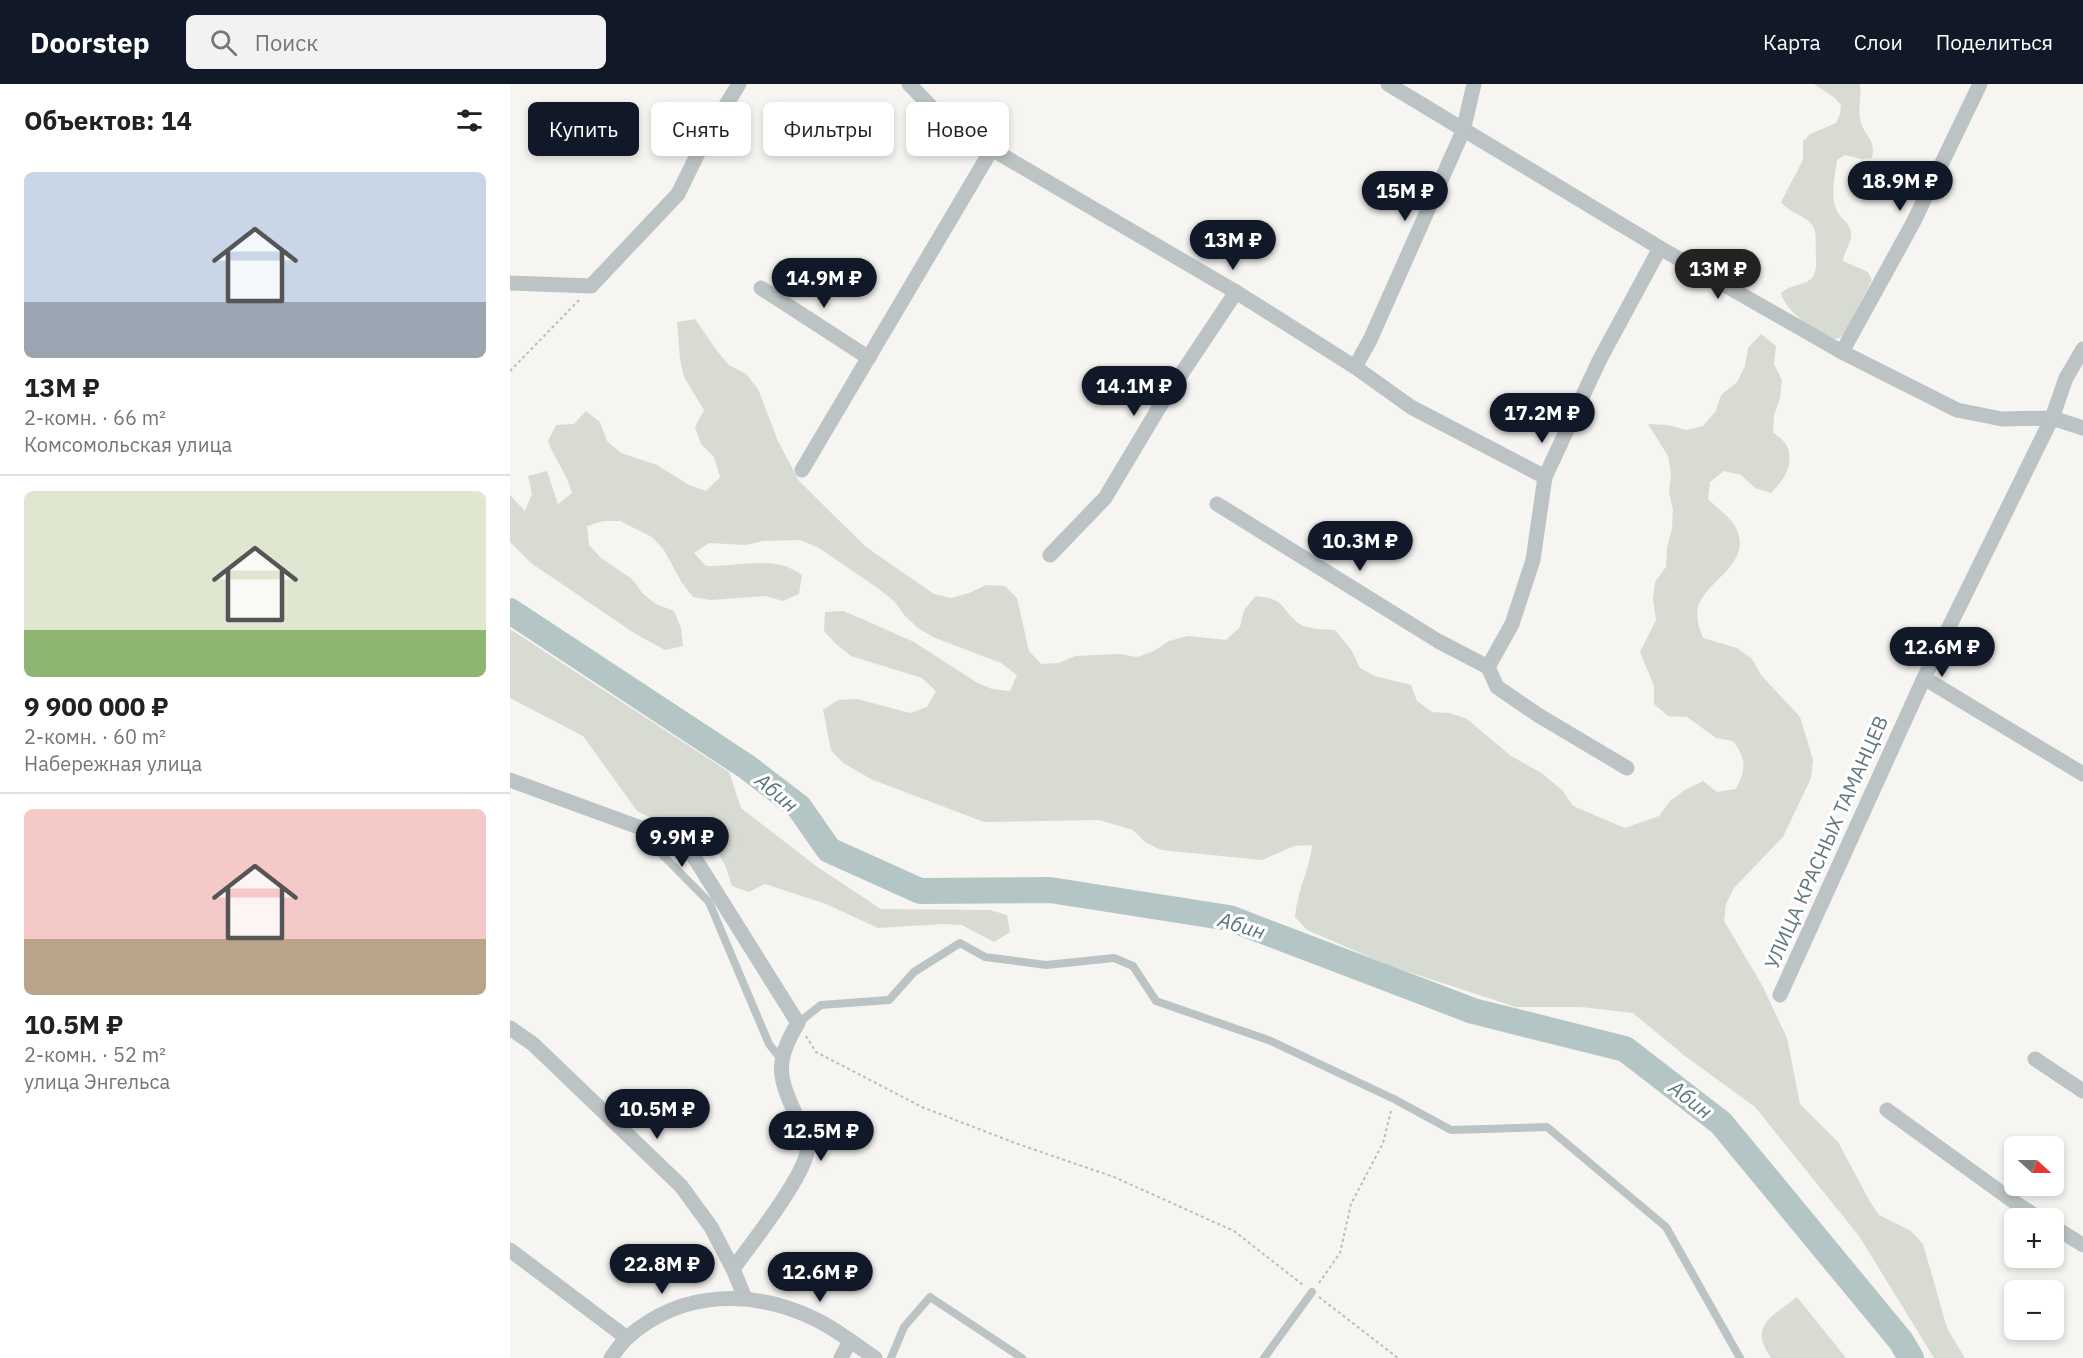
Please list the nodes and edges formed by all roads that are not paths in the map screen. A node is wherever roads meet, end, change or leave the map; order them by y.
1 (739, 84) edge
2 (909, 84) edge
3 (1388, 84) edge
4 (1474, 84) edge
5 (1980, 84) edge
6 (927, 102) edge
7 (1463, 131) junction
8 (988, 156) edge
9 (1004, 156) edge
10 (1660, 248) junction
11 (510, 283) edge
12 (761, 288) dead end
13 (1236, 292) junction
14 (2083, 349) edge
15 (1842, 352) junction
16 (869, 358) junction
17 (1355, 367) junction
18 (2052, 418) junction
19 (2083, 428) edge
20 (802, 470) dead end
21 (1545, 477) junction
22 (1217, 504) dead end
23 (1050, 555) dead end
24 (1488, 667) junction
25 (1924, 678) junction
26 (1627, 768) dead end
27 (2083, 774) edge
28 (510, 780) edge
29 (632, 824) junction
30 (1780, 995) dead end
31 (798, 1023) junction
32 (510, 1028) edge
33 (781, 1059) junction
34 (2035, 1059) dead end
35 (2083, 1091) edge
36 (1887, 1110) dead end
37 (2023, 1208) edge
38 (2064, 1233) edge
39 (2083, 1245) edge
40 (510, 1250) edge
41 (733, 1269) junction
42 (1312, 1292) road end
43 (745, 1298) junction
44 (627, 1338) junction
45 (850, 1341) junction
46 (611, 1358) edge
47 (841, 1358) edge
48 (875, 1358) edge
49 (891, 1358) edge
50 (1022, 1358) edge
51 (1264, 1358) edge
52 (1740, 1358) edge

1 - 11 street
2 - 6 street
3 - 7 street
4 - 7 street
5 - 15 street
7 - 10 street
7 - 17 street
8 - 16 street
9 - 13 street
10 - 15 street
10 - 21 street
12 - 16 street
13 - 17 street
13 - 23 street
14 - 18 street, УЛИЦА КРАСНЫХ ТАМАНЦЕВ
15 - 18 street
16 - 20 street
17 - 21 street
18 - 19 street
18 - 25 street, УЛИЦА КРАСНЫХ ТАМАНЦЕВ
21 - 24 street
22 - 24 street
24 - 26 street
25 - 27 street
25 - 30 street, УЛИЦА КРАСНЫХ ТАМАНЦЕВ
28 - 29 street
29 - 31 street
29 - 33 lane
31 - 33 street
31 - 52 lane
32 - 41 street
33 - 41 street
34 - 35 street
36 - 37 street
38 - 39 street
40 - 44 street
41 - 43 street
42 - 51 lane
43 - 44 street
43 - 45 street
44 - 46 street
45 - 47 street
45 - 48 street
49 - 50 lane

